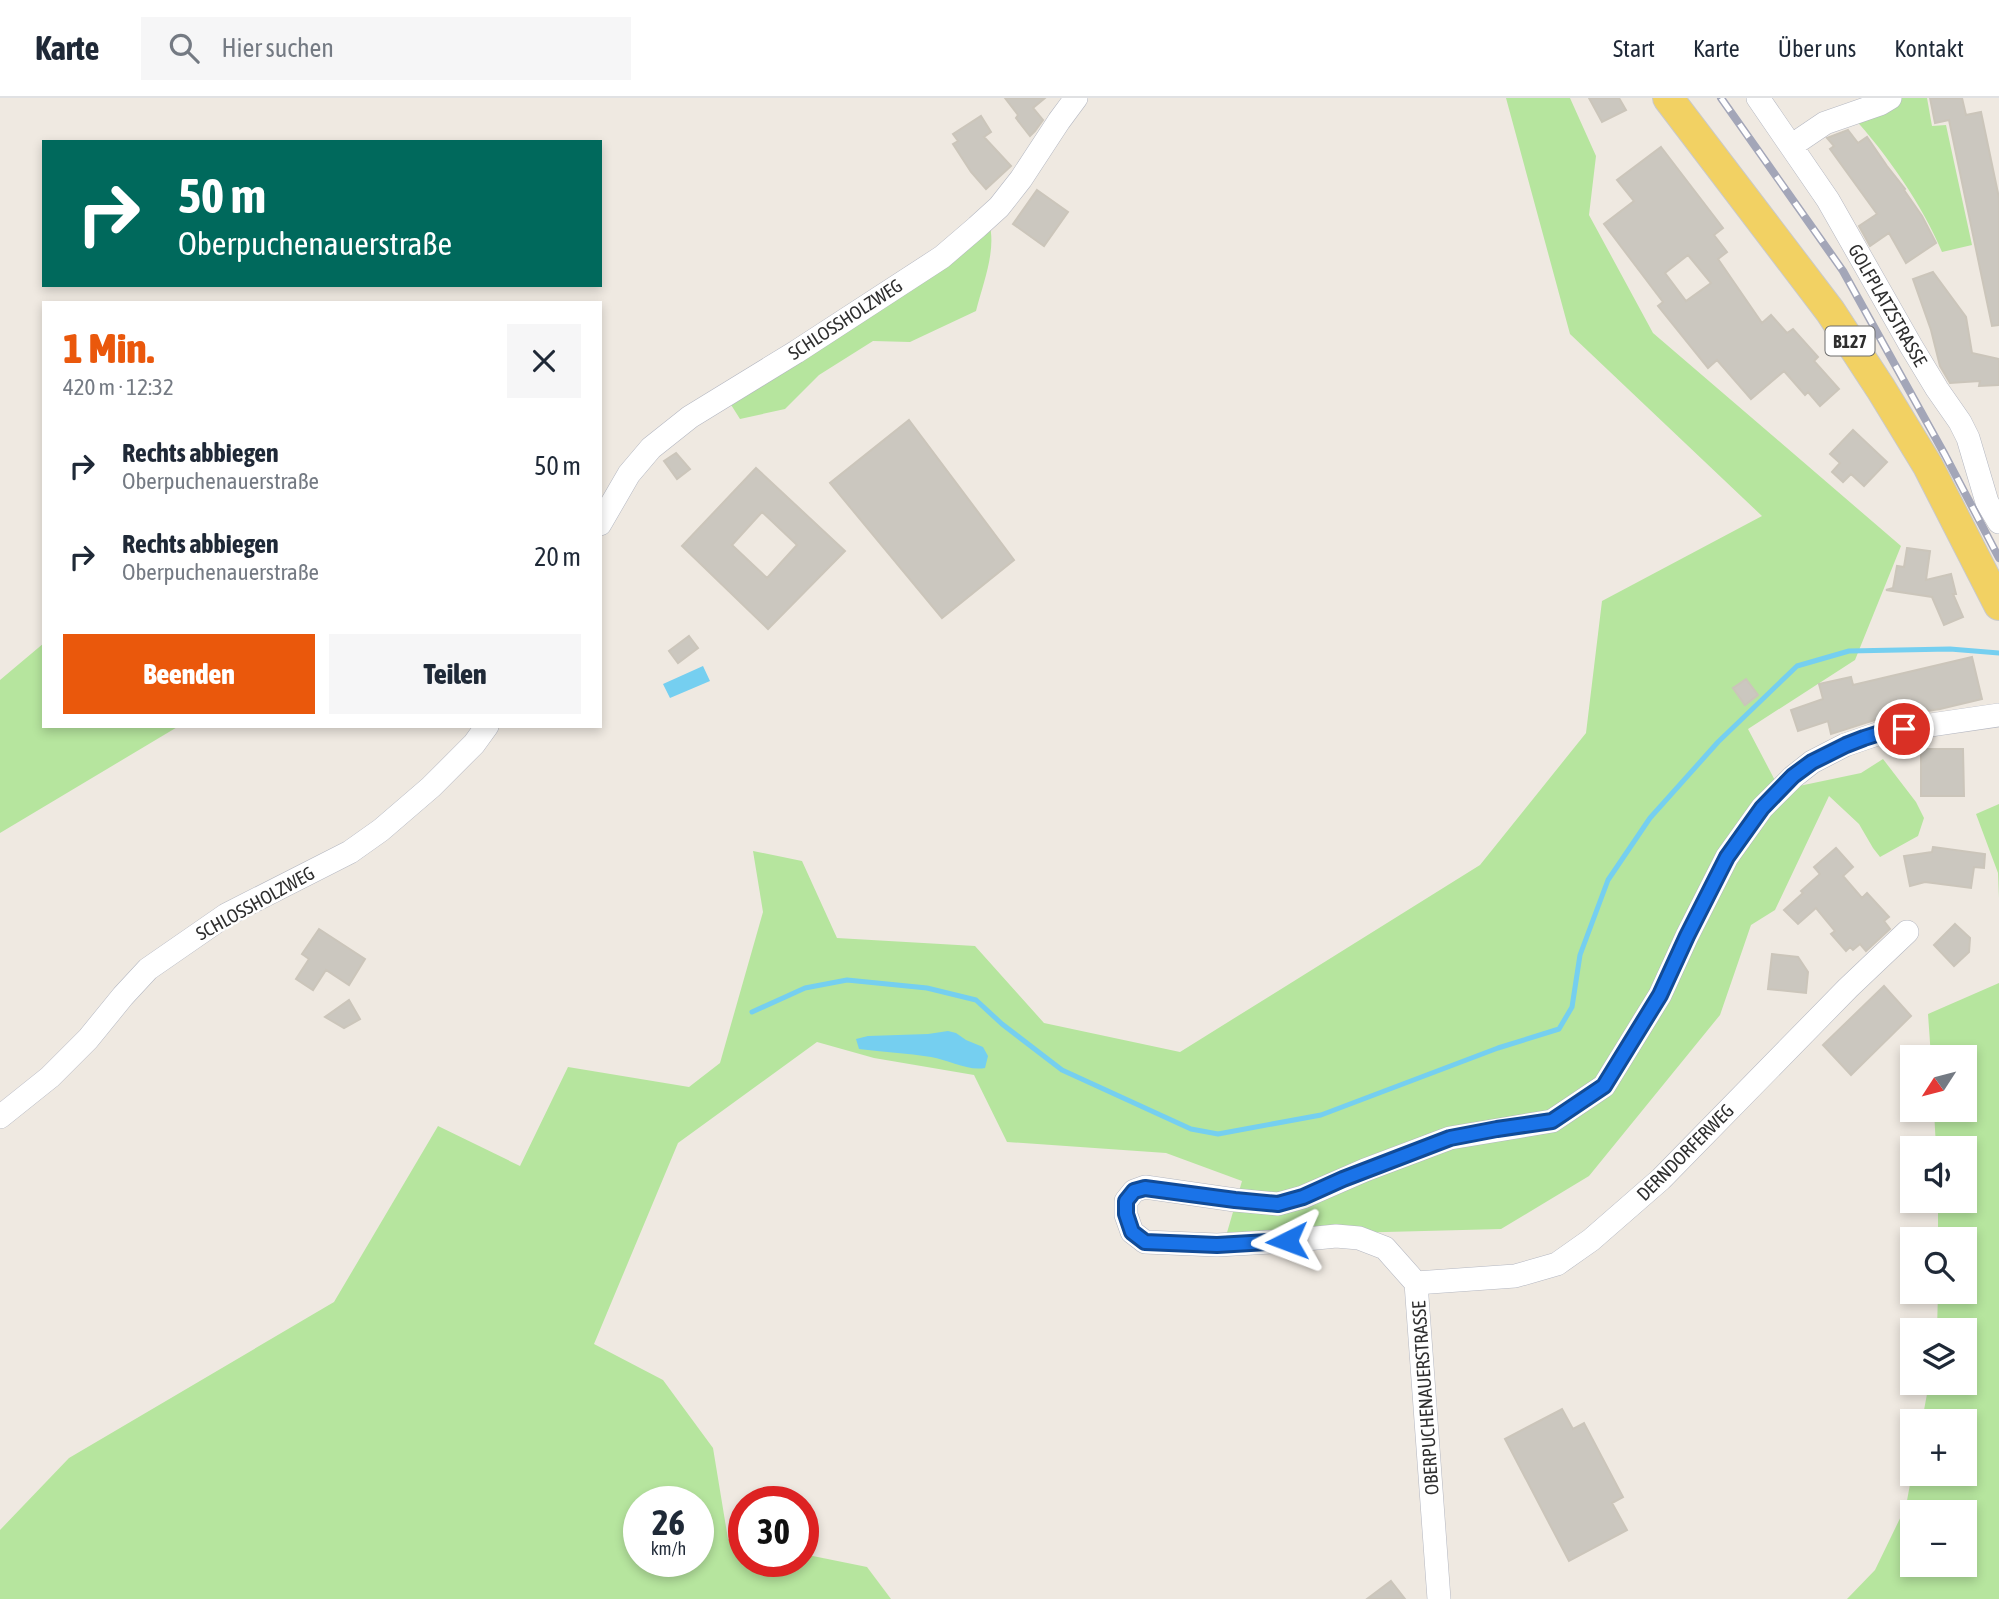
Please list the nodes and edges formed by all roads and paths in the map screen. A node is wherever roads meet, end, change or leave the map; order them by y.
1 (1076, 98) edge
2 (1668, 98) edge
3 (1758, 98) edge
4 (1890, 98) edge
5 (1791, 146) junction
6 (602, 521) edge
7 (1999, 522) edge
8 (1999, 605) edge
9 (1999, 715) edge
10 (486, 728) edge
11 (1907, 932) dead end
12 (0, 1117) edge
13 (1416, 1283) junction
14 (1439, 1599) edge

1 - 6 street, SCHLOSSHOLZWEG
2 - 8 main road, B127
3 - 5 street, GOLFPLATZSTRASSE
4 - 5 street
5 - 7 street, GOLFPLATZSTRASSE
9 - 13 street, OBERPUCHENAUERSTRASSE
10 - 12 street, SCHLOSSHOLZWEG
11 - 13 street, DERNDORFERWEG
13 - 14 street, OBERPUCHENAUERSTRASSE

